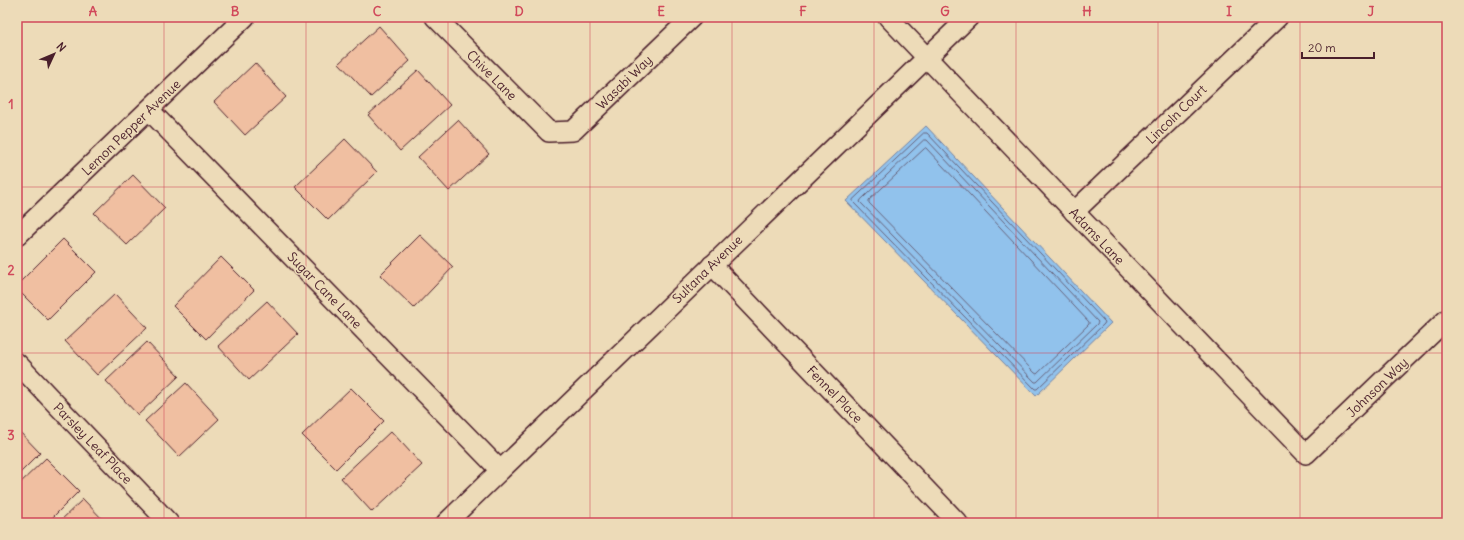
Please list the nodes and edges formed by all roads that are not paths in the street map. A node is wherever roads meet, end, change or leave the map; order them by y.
1 (245, 17) edge
2 (435, 17) edge
3 (692, 17) edge
4 (888, 17) edge
5 (969, 17) edge
6 (1278, 17) edge
7 (927, 58) junction
8 (149, 110) junction
9 (549, 132) joint
10 (1074, 212) junction
11 (17, 236) edge
12 (712, 265) junction
13 (1447, 319) edge
14 (17, 363) edge
15 (1306, 454) joint
16 (500, 470) junction
17 (169, 523) edge
18 (446, 523) edge
19 (958, 523) edge

1 - 8 street, Lemon Pepper Avenue
2 - 9 street, Chive Lane
3 - 9 street, Wasabi Way
4 - 7 street, Adams Lane
5 - 7 street, Sultana Avenue
6 - 10 street, Lincoln Court
7 - 10 street, Adams Lane
7 - 12 street, Sultana Avenue
8 - 11 street, Lemon Pepper Avenue
8 - 16 street, Sugar Cane Lane
10 - 15 street, Adams Lane
12 - 16 street, Sultana Avenue
12 - 19 street, Fennel Place
13 - 15 street, Johnson Way
14 - 17 street, Parsley Leaf Place
16 - 18 street, Sultana Avenue

